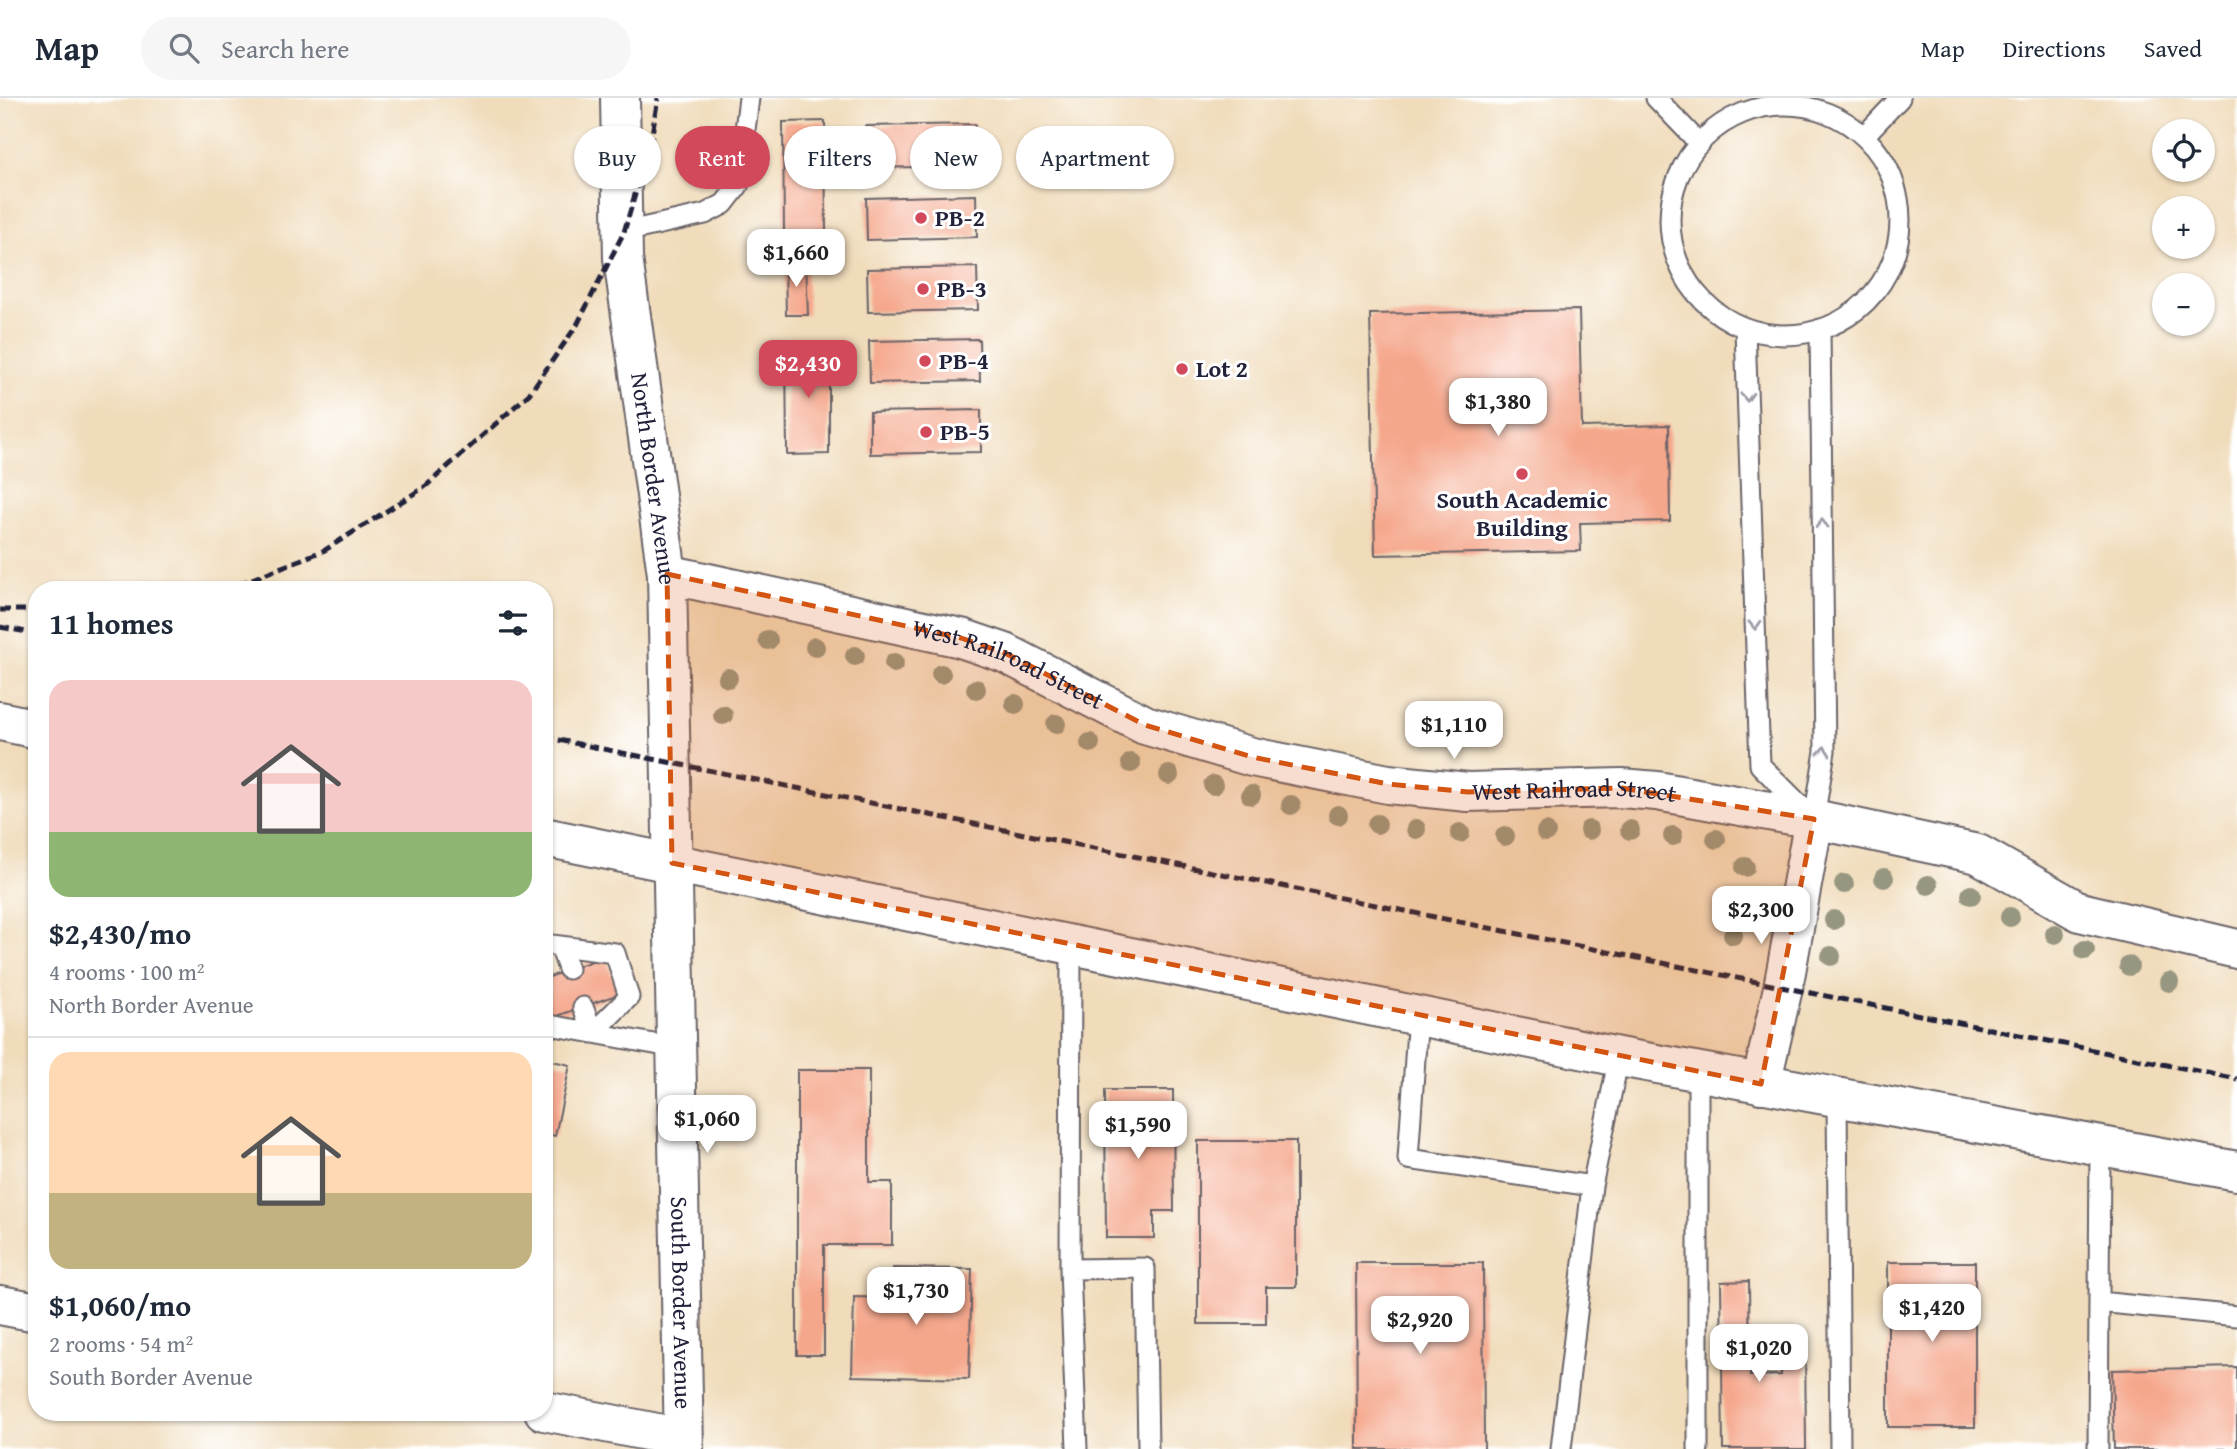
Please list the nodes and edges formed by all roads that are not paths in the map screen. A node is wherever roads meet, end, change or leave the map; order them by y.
1 (620, 98) edge
2 (749, 98) edge
3 (1656, 98) edge
4 (1900, 98) edge
5 (1865, 135) junction
6 (1698, 142) junction
7 (624, 232) junction
8 (1745, 329) junction
9 (1820, 329) junction
10 (667, 574) junction
11 (0, 721) edge
12 (28, 727) edge
13 (1814, 819) junction
14 (553, 839) edge
15 (672, 863) junction
16 (1071, 944) junction
17 (553, 945) edge
18 (553, 947) edge
19 (2237, 948) edge
20 (568, 970) dead end
21 (583, 1007) dead end
22 (1418, 1016) junction
23 (553, 1026) edge
24 (593, 1033) junction
25 (676, 1048) junction
26 (1619, 1057) junction
27 (1698, 1072) junction
28 (1761, 1084) junction
29 (1837, 1098) junction
30 (2100, 1146) junction
31 (2237, 1171) edge
32 (1592, 1186) junction
33 (1070, 1269) junction
34 (2099, 1302) junction
35 (0, 1305) edge
36 (28, 1310) edge
37 (2237, 1316) edge
38 (553, 1412) edge
39 (684, 1443) edge
40 (1077, 1449) edge
41 (1148, 1449) edge
42 (1561, 1449) edge
43 (1698, 1449) edge
44 (1840, 1449) edge
45 (2098, 1449) edge

1 - 7 street, North Border Avenue
2 - 7 lane
3 - 6 lane
4 - 5 lane
5 - 6 lane
5 - 9 lane
6 - 8 lane
7 - 10 street, North Border Avenue
8 - 9 lane
8 -> 13 lane
13 -> 9 lane
10 - 13 street, West Railroad Street
10 - 15 street, North Border Avenue
11 - 12 street
13 - 19 street, West Railroad Street
13 - 28 street
14 - 15 street
15 - 16 street
15 - 25 street, South Border Avenue
16 - 22 street
16 - 33 lane
17 - 24 lane
18 - 20 lane
21 - 24 lane
22 - 26 street
22 - 32 lane
23 - 24 lane
24 - 25 lane
25 - 39 street, South Border Avenue
26 - 27 street
26 - 32 lane
27 - 28 street
27 - 43 lane
28 - 29 street
29 - 30 street
29 - 44 lane
30 - 31 street
30 - 34 lane
32 - 42 lane
33 - 40 lane
33 - 41 lane
34 - 37 lane
34 - 45 lane
35 - 36 street
38 - 39 street

